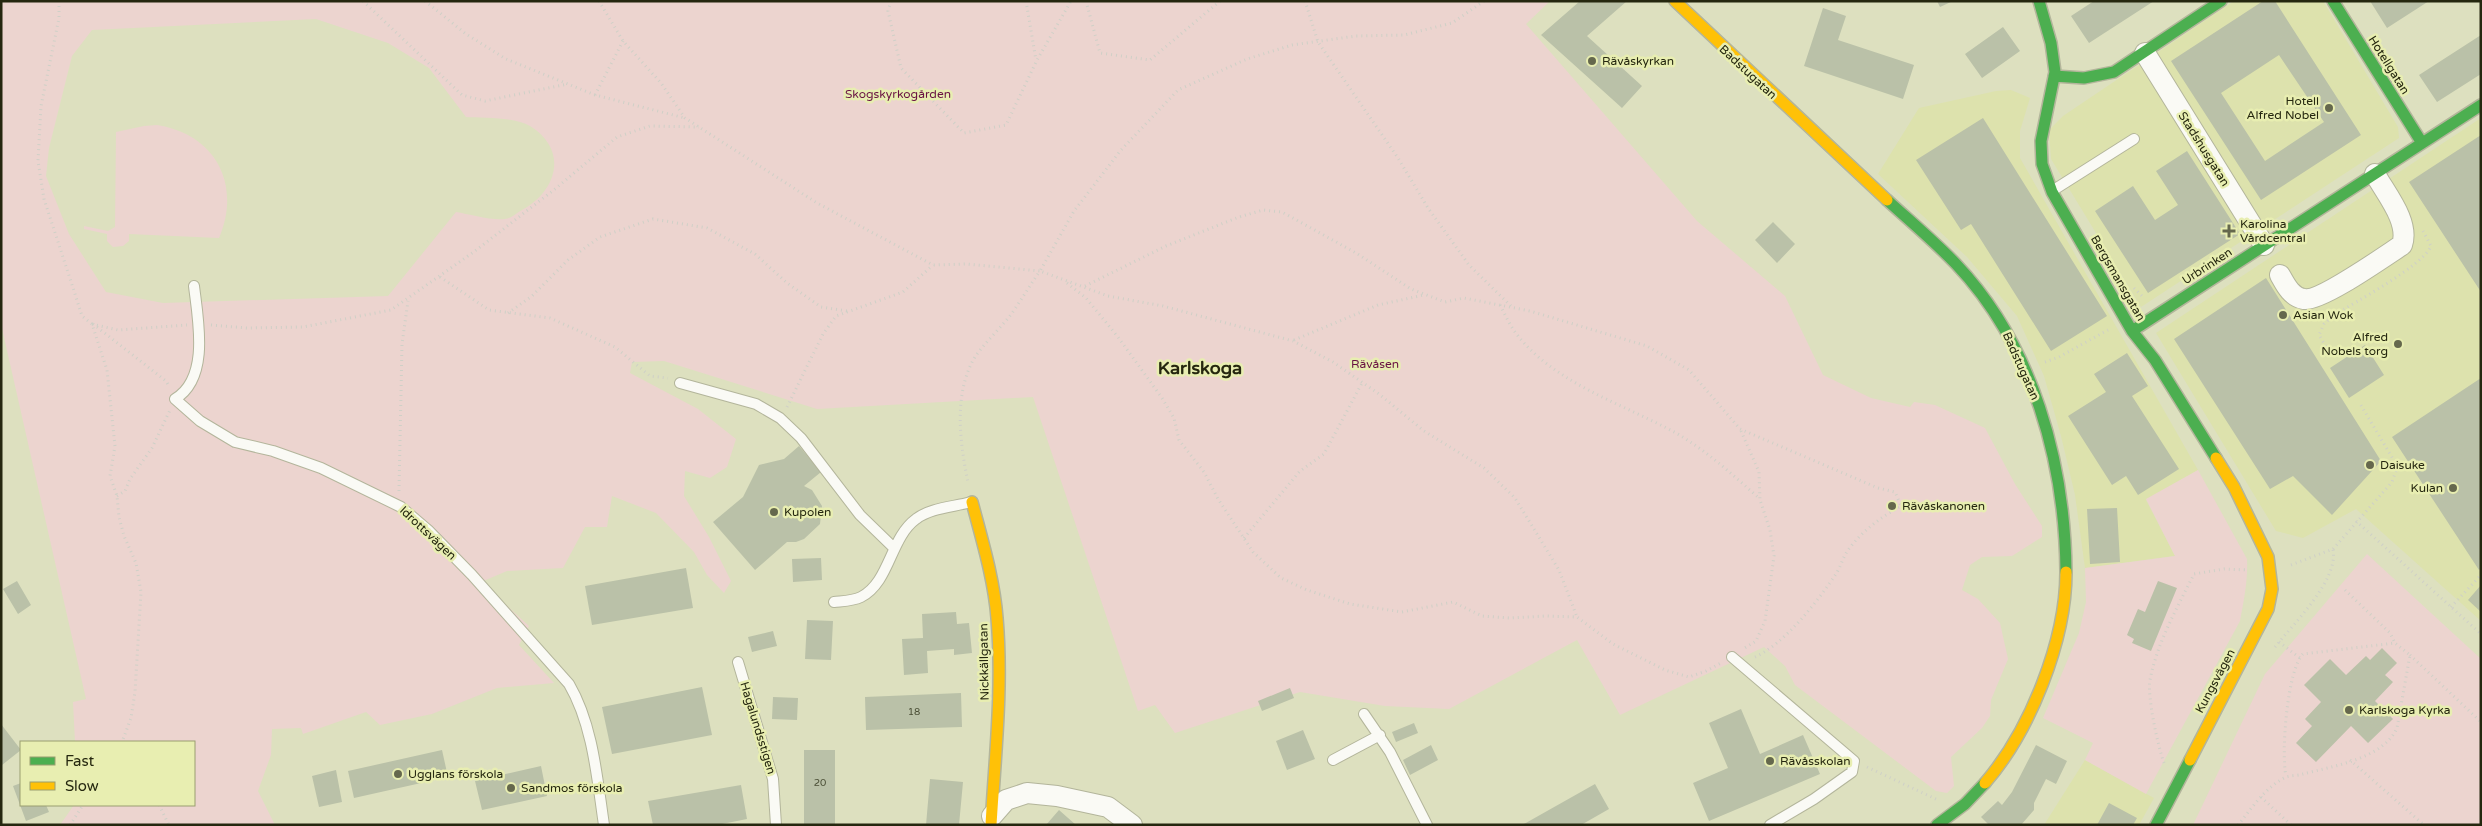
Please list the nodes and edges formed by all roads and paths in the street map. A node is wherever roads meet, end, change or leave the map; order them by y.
1 (59, 1) edge
2 (364, 1) edge
3 (425, 1) edge
4 (599, 1) edge
5 (891, 1) edge
6 (1026, 1) edge
7 (1071, 1) edge
8 (1086, 1) edge
9 (1220, 1) edge
10 (1305, 1) edge
11 (1484, 1) edge
12 (1675, 1) edge
13 (2039, 1) edge
14 (2221, 1) edge
15 (2333, 1) edge
16 (622, 41) junction
17 (1318, 42) junction
18 (2145, 53) junction
19 (1036, 60) junction
20 (2054, 76) junction
21 (568, 84) junction
22 (595, 95) junction
23 (2481, 105) edge
24 (685, 118) junction
25 (700, 127) junction
26 (2134, 139) dead end
27 (2422, 144) junction
28 (2375, 174) junction
29 (2052, 192) junction
30 (2264, 245) junction
31 (933, 265) junction
32 (1040, 271) junction
33 (2280, 275) dead end
34 (440, 277) junction
35 (1065, 282) junction
36 (194, 286) dead end
37 (1085, 286) junction
38 (2133, 286) dead end
39 (1426, 295) junction
40 (408, 300) junction
41 (1500, 305) junction
42 (1512, 307) junction
43 (847, 312) junction
44 (508, 313) junction
45 (2156, 315) junction
46 (92, 324) junction
47 (199, 324) junction
48 (2129, 326) junction
49 (1293, 341) junction
50 (2041, 364) dead end
51 (680, 383) joint
52 (1362, 383) junction
53 (793, 398) dead end
54 (175, 399) junction
55 (2358, 402) dead end
56 (1740, 429) junction
57 (117, 496) junction
58 (1760, 500) junction
59 (972, 502) junction
60 (401, 507) junction
61 (2356, 521) junction
62 (1244, 538) junction
63 (2263, 545) joint
64 (894, 548) junction
65 (2333, 549) junction
66 (2290, 559) dead end
67 (2271, 570) junction
68 (2481, 575) edge
69 (2345, 590) dead end
70 (834, 602) dead end
71 (2451, 607) junction
72 (1577, 618) junction
73 (2481, 634) edge
74 (2283, 637) dead end
75 (2279, 642) dead end
76 (2395, 643) junction
77 (2410, 656) junction
78 (1732, 657) junction
79 (2300, 658) junction
80 (738, 662) dead end
81 (1364, 714) dead end
82 (2481, 722) edge
83 (1380, 736) junction
84 (123, 741) edge
85 (1333, 760) dead end
86 (2350, 760) junction
87 (1854, 762) junction
88 (2286, 776) junction
89 (2174, 789) junction
90 (2261, 797) junction
91 (1947, 804) dead end
92 (82, 806) edge
93 (160, 806) edge
94 (992, 820) edge
95 (70, 825) edge
96 (169, 825) edge
97 (604, 825) edge
98 (776, 825) edge
99 (1132, 825) edge
100 (1427, 825) edge
101 (1770, 825) edge
102 (1937, 825) edge
103 (2156, 825) edge
104 (2238, 825) edge
105 (2291, 825) edge
106 (2424, 825) edge

1 - 46 path
2 - 21 path
3 - 21 path
4 - 16 path
5 - 19 path
6 - 19 path
7 - 19 path
8 - 9 path
10 - 17 path
11 - 17 path
12 - 102 street, Badstugatan
13 - 20 street, Bergsmansgatan
14 - 18 street
15 - 27 street, Hotellgatan
16 - 22 path
16 - 24 path
17 - 32 path
17 - 42 path
18 - 20 street
18 - 30 street, Stadshusgatan
20 - 29 street, Bergsmansgatan
21 - 22 path
22 - 24 path
23 - 27 street, Urbrinken
24 - 25 path
25 - 31 path
25 - 34 path
26 - 29 lane
27 - 28 street, Urbrinken
28 - 30 street, Urbrinken
28 - 33 street
29 - 48 street, Bergsmansgatan
30 - 45 street, Urbrinken
31 - 32 path
31 - 43 path
32 - 35 path
32 - 59 path
34 - 40 path
34 - 44 path
35 - 37 path
35 - 62 path
36 - 47 lane
37 - 39 path
37 - 49 path
38 - 45 path
39 - 41 path
39 - 49 path
40 - 47 path
40 - 60 path
41 - 42 path
41 - 58 path
42 - 56 path
43 - 44 path
43 - 53 path
44 - 51 path
45 - 48 street, Urbrinken
46 - 47 path
46 - 54 path
46 - 57 path
47 - 54 lane
48 - 50 path
48 - 63 street, Bergsmansgatan
49 - 52 path
51 - 64 lane
52 - 62 path
52 - 72 path
54 - 57 path
54 - 60 lane, Idrottsvägen
55 - 61 path
56 - 58 path
56 - 78 path
57 - 84 path
58 - 78 path
59 - 64 lane
59 - 94 street, Nickkällgatan
60 - 97 lane, Idrottsvägen
61 - 65 path
61 - 71 path
62 - 72 path
63 - 67 street, Kungsvägen
64 - 70 lane
65 - 66 path
65 - 74 path
67 - 89 street, Kungsvägen
67 - 89 path
68 - 71 path
69 - 76 path
71 - 73 path
72 - 78 path
75 - 79 path
76 - 77 path
76 - 79 path
77 - 82 path
77 - 86 path
78 - 87 lane
79 - 88 path
80 - 98 lane, Hagalundsstigen
81 - 83 lane
83 - 85 lane
83 - 100 lane
86 - 88 path
86 - 106 path
87 - 91 path
87 - 101 lane
88 - 90 path
89 - 103 street, Kungsvägen
90 - 104 path
90 - 105 path
92 - 95 path
93 - 96 path
94 - 99 street

